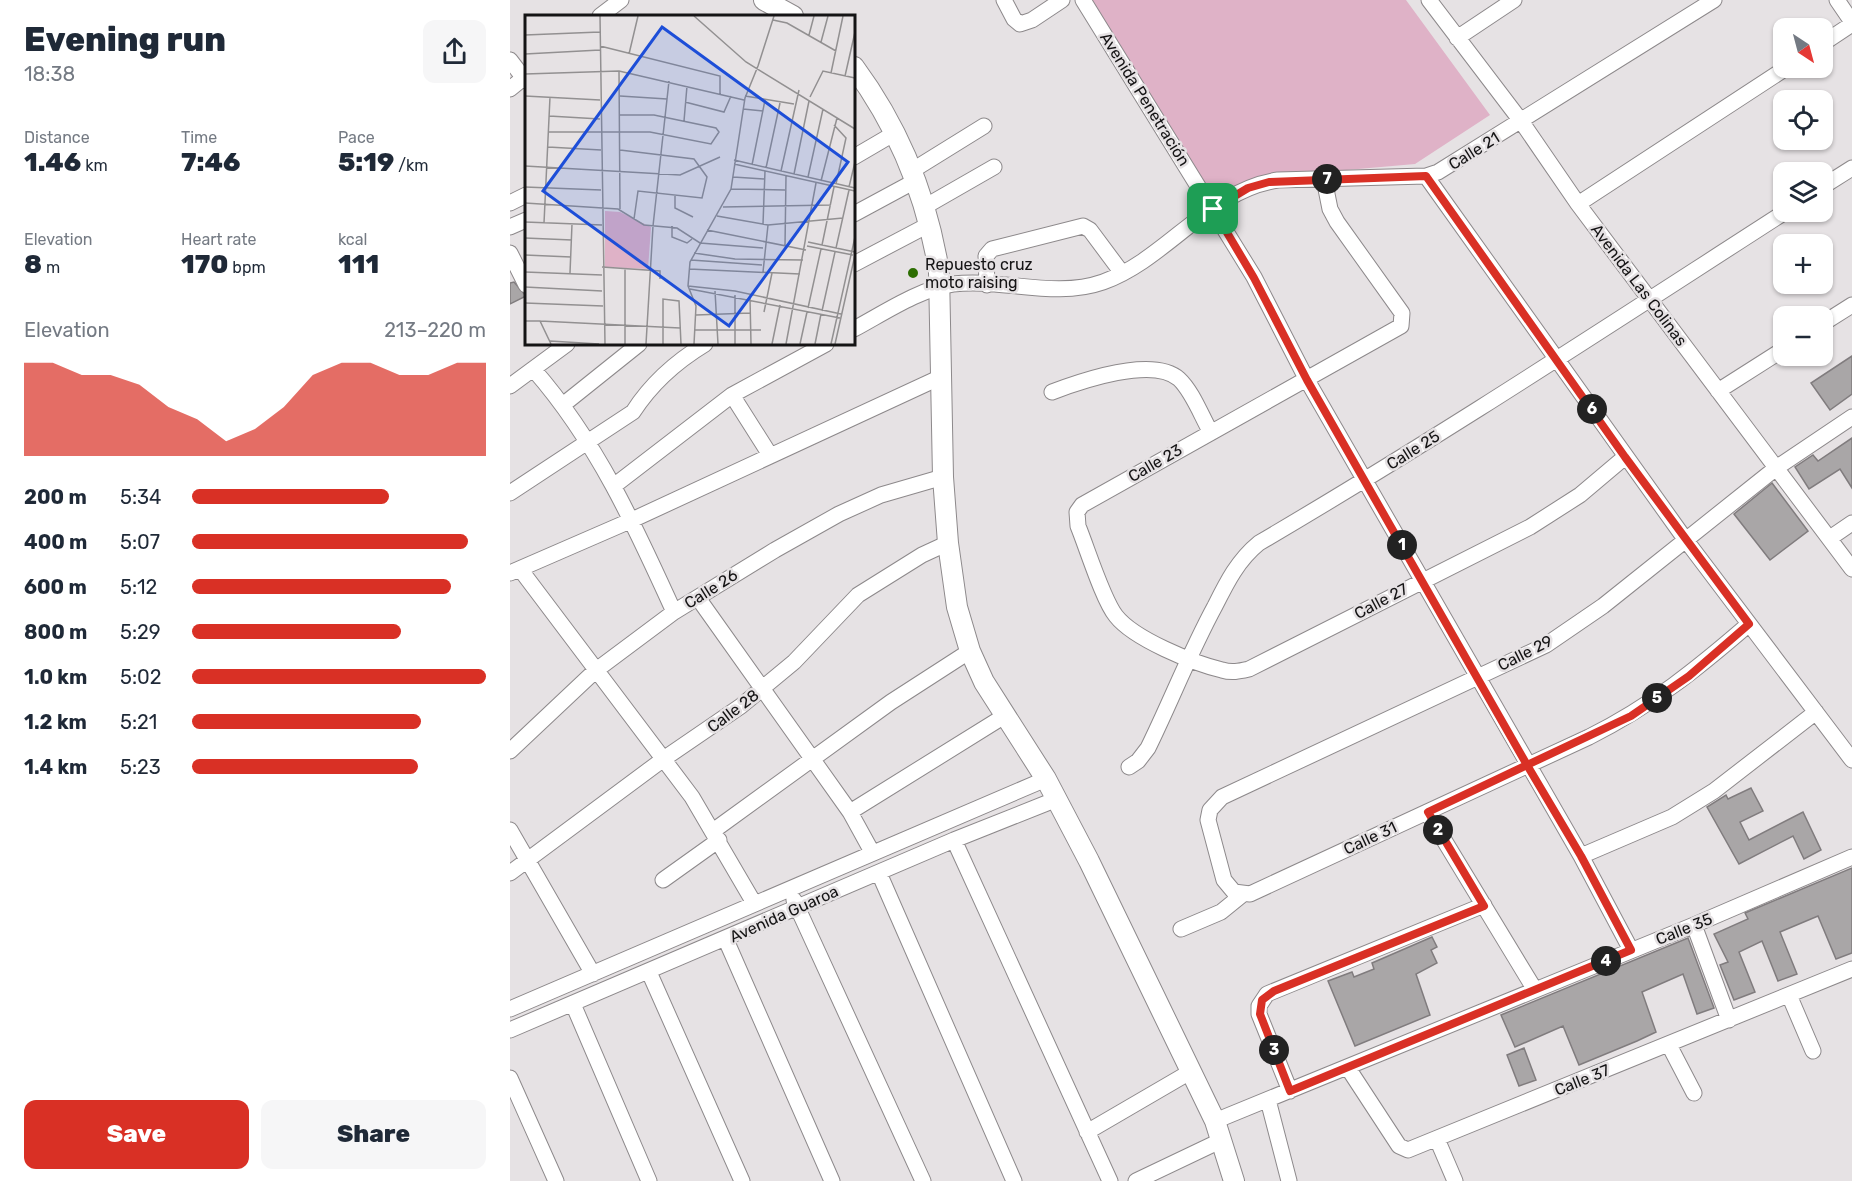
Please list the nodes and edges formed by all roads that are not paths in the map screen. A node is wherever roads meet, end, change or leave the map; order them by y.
1 (764, 0) edge
2 (1004, 0) edge
3 (1062, 0) edge
4 (1083, 0) edge
5 (1429, 0) edge
6 (1514, 0) edge
7 (1714, 0) edge
8 (1837, 0) edge
9 (791, 15) edge
10 (1852, 23) edge
11 (1833, 36) edge
12 (1457, 38) junction
13 (510, 60) edge
14 (855, 69) edge
15 (1773, 76) edge
16 (525, 77) edge
17 (525, 79) edge
18 (510, 89) edge
19 (1521, 121) junction
20 (984, 126) dead end
21 (895, 133) junction
22 (855, 156) edge
23 (994, 167) dead end
24 (1852, 168) edge
25 (915, 175) junction
26 (1426, 176) junction
27 (1324, 179) junction
28 (1833, 181) edge
29 (525, 196) edge
30 (510, 203) edge
31 (1578, 204) junction
32 (1213, 209) junction
33 (855, 213) edge
34 (928, 215) junction
35 (525, 220) edge
36 (1773, 220) edge
37 (510, 227) edge
38 (510, 253) edge
39 (855, 263) edge
40 (1122, 273) junction
41 (525, 283) edge
42 (987, 285) junction
43 (940, 287) junction
44 (1650, 299) junction
45 (1852, 305) edge
46 (1833, 317) edge
47 (855, 329) edge
48 (566, 345) edge
49 (638, 345) edge
50 (704, 345) edge
51 (824, 345) edge
52 (1773, 356) edge
53 (1557, 359) junction
54 (534, 370) junction
55 (943, 376) junction
56 (1307, 380) junction
57 (510, 386) edge
58 (1718, 391) junction
59 (1052, 392) dead end
60 (732, 395) junction
61 (564, 404) junction
62 (1852, 417) edge
63 (1210, 431) junction
64 (588, 441) junction
65 (770, 455) junction
66 (1625, 457) junction
67 (1776, 468) junction
68 (943, 477) junction
69 (1365, 481) junction
70 (615, 485) junction
71 (510, 493) edge
72 (632, 520) junction
73 (1852, 523) edge
74 (1830, 538) junction
75 (1685, 539) junction
76 (948, 543) junction
77 (1852, 569) edge
78 (515, 571) edge
79 (1422, 580) junction
80 (698, 598) junction
81 (674, 612) junction
82 (1749, 624) junction
83 (970, 651) junction
84 (1188, 657) junction
85 (595, 671) junction
86 (1477, 677) junction
87 (762, 689) junction
88 (1816, 712) junction
89 (1006, 715) junction
90 (510, 751) edge
91 (664, 758) junction
92 (812, 758) junction
93 (1852, 760) edge
94 (1527, 765) junction
95 (1129, 768) dead end
96 (1046, 779) junction
97 (1057, 799) junction
98 (850, 812) junction
99 (1428, 812) junction
100 (510, 830) edge
101 (716, 835) junction
102 (954, 840) junction
103 (872, 852) junction
104 (1581, 856) junction
105 (1852, 857) edge
106 (527, 860) junction
107 (510, 873) edge
108 (879, 873) junction
109 (663, 880) dead end
110 (789, 889) junction
111 (1238, 893) junction
112 (754, 903) junction
113 (1484, 906) junction
114 (797, 908) junction
115 (1694, 925) junction
116 (1181, 929) dead end
117 (726, 940) junction
118 (1631, 950) junction
119 (1852, 969) edge
120 (649, 972) junction
121 (593, 974) junction
122 (1535, 990) junction
123 (1790, 995) junction
124 (573, 1004) junction
125 (510, 1009) edge
126 (1729, 1020) junction
127 (510, 1030) edge
128 (1669, 1045) junction
129 (1813, 1051) dead end
130 (1348, 1068) junction
131 (1190, 1072) junction
132 (510, 1078) edge
133 (1290, 1091) junction
134 (1694, 1093) dead end
135 (1268, 1100) junction
136 (1215, 1121) junction
137 (1087, 1132) junction
138 (1437, 1139) junction
139 (1222, 1140) junction
140 (556, 1181) edge
141 (649, 1181) edge
142 (742, 1181) edge
143 (832, 1181) edge
144 (923, 1181) edge
145 (1014, 1181) edge
146 (1110, 1181) edge
147 (1136, 1181) edge
148 (1234, 1181) edge
149 (1288, 1181) edge
150 (1455, 1181) edge

1 - 9 main road
2 - 3 street
4 - 32 street, Avenida Penetración
5 - 12 street, Avenida Las Colinas
6 - 12 street
7 - 19 street, Calle 21
8 - 10 street
10 - 11 street
12 - 19 street, Avenida Las Colinas
13 - 16 street
14 - 21 main road
15 - 31 street
17 - 18 street
19 - 26 street, Calle 21
19 - 31 street, Avenida Las Colinas
20 - 25 street
21 - 22 street
21 - 25 main road
23 - 34 street
24 - 28 street
25 - 33 street
25 - 34 main road
26 - 27 street, Calle 21
26 - 53 street
27 - 32 street, Calle 21
27 - 56 street, Calle 23
29 - 30 street
31 - 44 street, Avenida Las Colinas
32 - 40 street, Calle 21
32 - 56 street, Avenida Penetración
34 - 39 street
34 - 43 main road
35 - 37 street
36 - 44 street, Calle 25
38 - 41 street
40 - 42 street, Calle 21
40 - 42 street
42 - 43 street, Calle 21
43 - 47 street
43 - 55 main road
44 - 53 street, Calle 25
44 - 58 street, Avenida Las Colinas
45 - 46 street
48 - 54 street
49 - 61 street
50 - 64 street
51 - 60 street
52 - 58 street
53 - 66 street
53 - 69 street, Calle 25
54 - 57 street
54 - 61 street
55 - 65 street
55 - 68 main road
56 - 63 street, Calle 23
56 - 69 street, Avenida Penetración
58 - 67 street, Avenida Las Colinas
59 - 63 street
60 - 65 street
60 - 70 street
61 - 64 street
62 - 67 street, Calle 29
63 - 84 street, Calle 23
64 - 70 street
64 - 71 street
65 - 72 street
66 - 75 street
66 - 79 street, Calle 27
67 - 74 street, Avenida Las Colinas
67 - 75 street, Calle 29
68 - 76 main road
68 - 80 street, Calle 26
69 - 79 street, Avenida Penetración
69 - 84 street, Calle 25
70 - 72 street
72 - 78 street
72 - 81 street
73 - 74 street
74 - 77 street, Avenida Las Colinas
75 - 82 street
75 - 86 street, Calle 29
76 - 83 main road
76 - 87 street, Calle 28
78 - 85 street
79 - 84 street, Calle 27
79 - 86 street, Avenida Penetración
80 - 81 street, Calle 26
80 - 87 street
81 - 85 street, Calle 26
82 - 88 street
82 - 94 street, Calle 31
83 - 89 main road
83 - 92 street
84 - 95 street, Calle 25
85 - 90 street, Calle 26
85 - 91 street
86 - 94 street, Avenida Penetración
86 - 111 street, Calle 29
87 - 91 street, Calle 28
87 - 92 street
88 - 93 street
88 - 104 street
89 - 96 main road
89 - 98 street
91 - 101 street
91 - 106 street, Calle 28
92 - 98 street
92 - 101 street
94 - 99 street, Calle 31
94 - 104 street, Avenida Penetración
96 - 97 main road
96 - 103 street, Avenida Guaroa
97 - 102 street, Avenida Guaroa
97 - 131 main road
98 - 103 street
99 - 111 street, Calle 31
99 - 113 street
100 - 106 street
101 - 109 street
101 - 112 street
102 - 108 street, Avenida Guaroa
102 - 137 street
103 - 110 street, Avenida Guaroa
104 - 118 street, Avenida Penetración
105 - 115 street, Calle 35
106 - 107 street, Calle 28
106 - 121 street
108 - 114 street, Avenida Guaroa
108 - 145 street
110 - 112 street, Avenida Guaroa
110 - 114 street
111 - 116 street, Calle 31
112 - 121 street, Avenida Guaroa
113 - 122 street
113 - 133 street
114 - 117 street, Avenida Guaroa
114 - 144 street
115 - 118 street, Calle 35
115 - 126 street
117 - 120 street, Avenida Guaroa
117 - 143 street
118 - 122 street, Calle 35
119 - 123 street, Calle 37
120 - 124 street, Avenida Guaroa
120 - 142 street
121 - 125 street, Avenida Guaroa
122 - 130 street, Calle 35
123 - 126 street, Calle 37
123 - 129 street
124 - 127 street, Avenida Guaroa
124 - 141 street
126 - 128 street, Calle 37
128 - 134 street
128 - 138 street, Calle 37
130 - 133 street, Calle 35
130 - 138 street, Calle 37
131 - 136 main road
131 - 137 street
132 - 140 street
133 - 135 street, Calle 35
135 - 136 street, Calle 35
135 - 149 street
136 - 139 main road
137 - 146 street
138 - 150 street
139 - 147 street
139 - 148 main road

